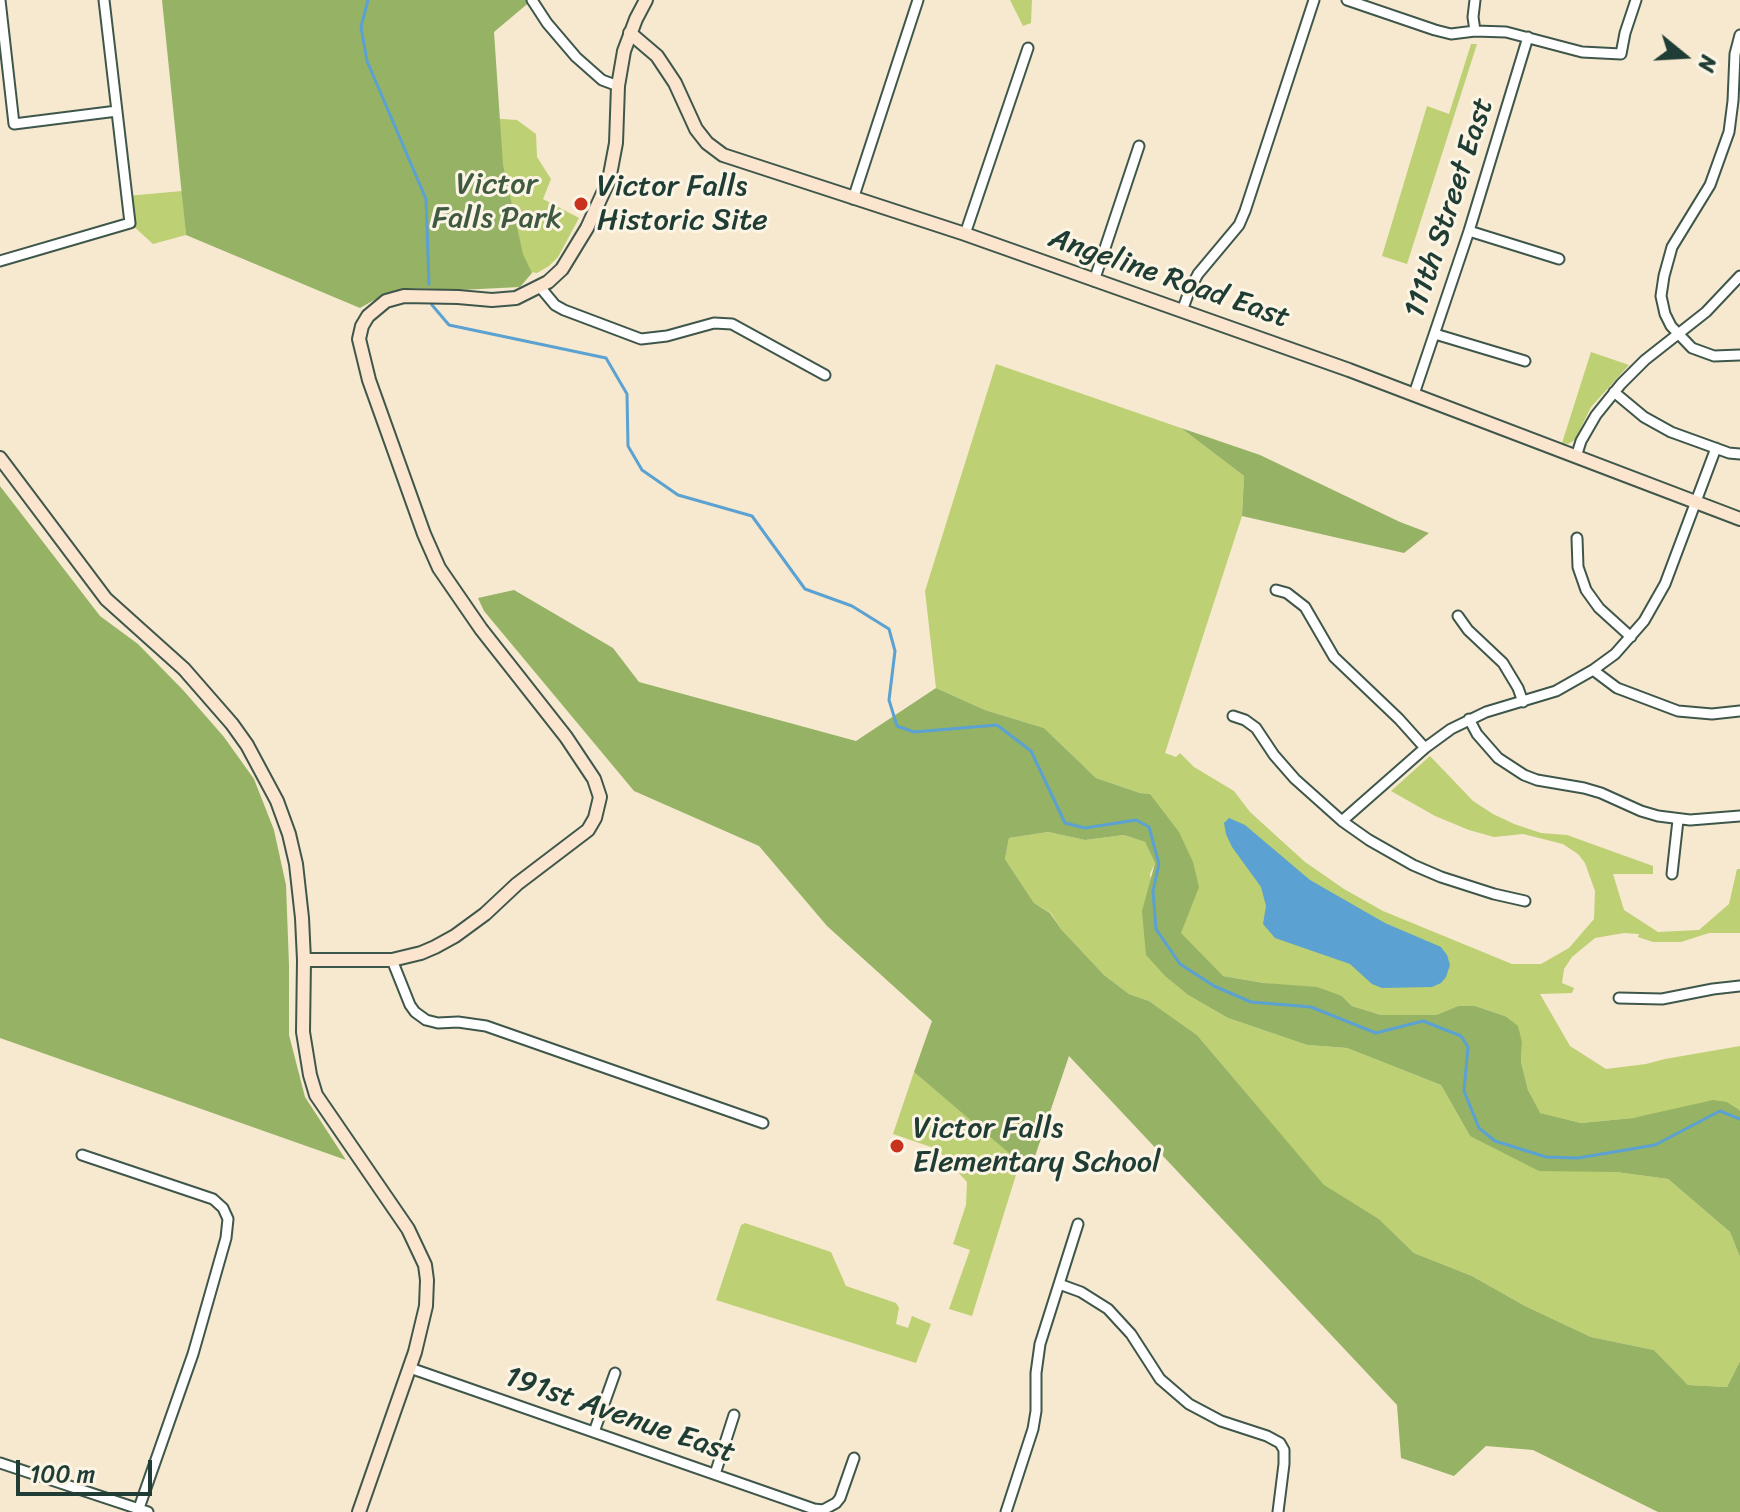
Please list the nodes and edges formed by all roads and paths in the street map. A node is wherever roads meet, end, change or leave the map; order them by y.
1 (0, 0) edge
2 (104, 0) edge
3 (532, 0) edge
4 (646, 0) edge
5 (918, 0) edge
6 (1314, 0) edge
7 (1347, 0) edge
8 (1475, 0) edge
9 (1636, 0) edge
10 (1475, 31) junction
11 (630, 33) junction
12 (1740, 35) edge
13 (1528, 37) junction
14 (1028, 48) dead end
15 (618, 86) junction
16 (117, 111) junction
17 (1139, 146) dead end
18 (853, 199) junction
19 (1469, 231) junction
20 (965, 234) junction
21 (1559, 259) dead end
22 (0, 261) edge
23 (1740, 276) edge
24 (1094, 281) junction
25 (540, 287) junction
26 (1182, 311) junction
27 (1435, 334) junction
28 (1679, 334) junction
29 (1740, 355) edge
30 (1525, 361) dead end
31 (825, 375) dead end
32 (1614, 392) junction
33 (1414, 394) junction
34 (1716, 448) junction
35 (1740, 454) edge
36 (1576, 457) junction
37 (0, 458) edge
38 (1696, 503) junction
39 (1740, 519) edge
40 (1577, 538) dead end
41 (1276, 590) dead end
42 (1458, 616) dead end
43 (1631, 637) junction
44 (1593, 670) junction
45 (1523, 702) junction
46 (1740, 711) edge
47 (1233, 716) dead end
48 (1469, 719) junction
49 (1425, 748) junction
50 (1740, 816) edge
51 (1678, 820) junction
52 (1342, 821) junction
53 (1672, 874) dead end
54 (1525, 901) dead end
55 (304, 960) junction
56 (392, 960) junction
57 (1740, 986) edge
58 (1619, 998) dead end
59 (763, 1123) dead end
60 (82, 1155) dead end
61 (1078, 1224) dead end
62 (1059, 1284) junction
63 (410, 1368) junction
64 (615, 1373) dead end
65 (734, 1415) dead end
66 (594, 1432) junction
67 (854, 1458) dead end
68 (0, 1463) edge
69 (715, 1474) junction
70 (144, 1510) edge
71 (360, 1512) edge
72 (1006, 1512) edge
73 (1278, 1512) edge

1 - 16 street
2 - 16 street
3 - 15 street
4 - 11 street
5 - 18 street
6 - 26 street
7 - 10 street
8 - 10 street
9 - 13 street
10 - 13 street
11 - 15 street
11 - 18 street, Angeline Road East
12 - 28 street
13 - 19 street, 111th Street East
14 - 20 street
15 - 25 street
16 - 22 street
17 - 24 street
18 - 20 street, Angeline Road East
19 - 21 street
19 - 27 street, 111th Street East
20 - 24 street, Angeline Road East
23 - 28 street
24 - 26 street, Angeline Road East
25 - 31 street
25 - 56 street
26 - 33 street, Angeline Road East
27 - 30 street
27 - 33 street, 111th Street East
28 - 29 street
28 - 32 street
32 - 34 street
32 - 36 street
33 - 36 street, Angeline Road East
34 - 35 street
34 - 38 street
36 - 38 street, Angeline Road East
37 - 55 street
38 - 39 street, Angeline Road East
38 - 43 street
40 - 43 street
41 - 49 street
42 - 45 street
43 - 44 street
44 - 45 street
44 - 46 street
45 - 48 street
47 - 52 street
48 - 49 street
48 - 51 street
49 - 52 street
50 - 51 street
51 - 53 street
52 - 54 street
55 - 56 street
55 - 63 street
56 - 59 street
57 - 58 street
60 - 70 street
61 - 62 street
62 - 72 street
62 - 73 street
63 - 66 street, 191st Avenue East
63 - 71 street
64 - 66 street
65 - 69 street
66 - 69 street, 191st Avenue East
67 - 69 street, 191st Avenue East
68 - 70 street

